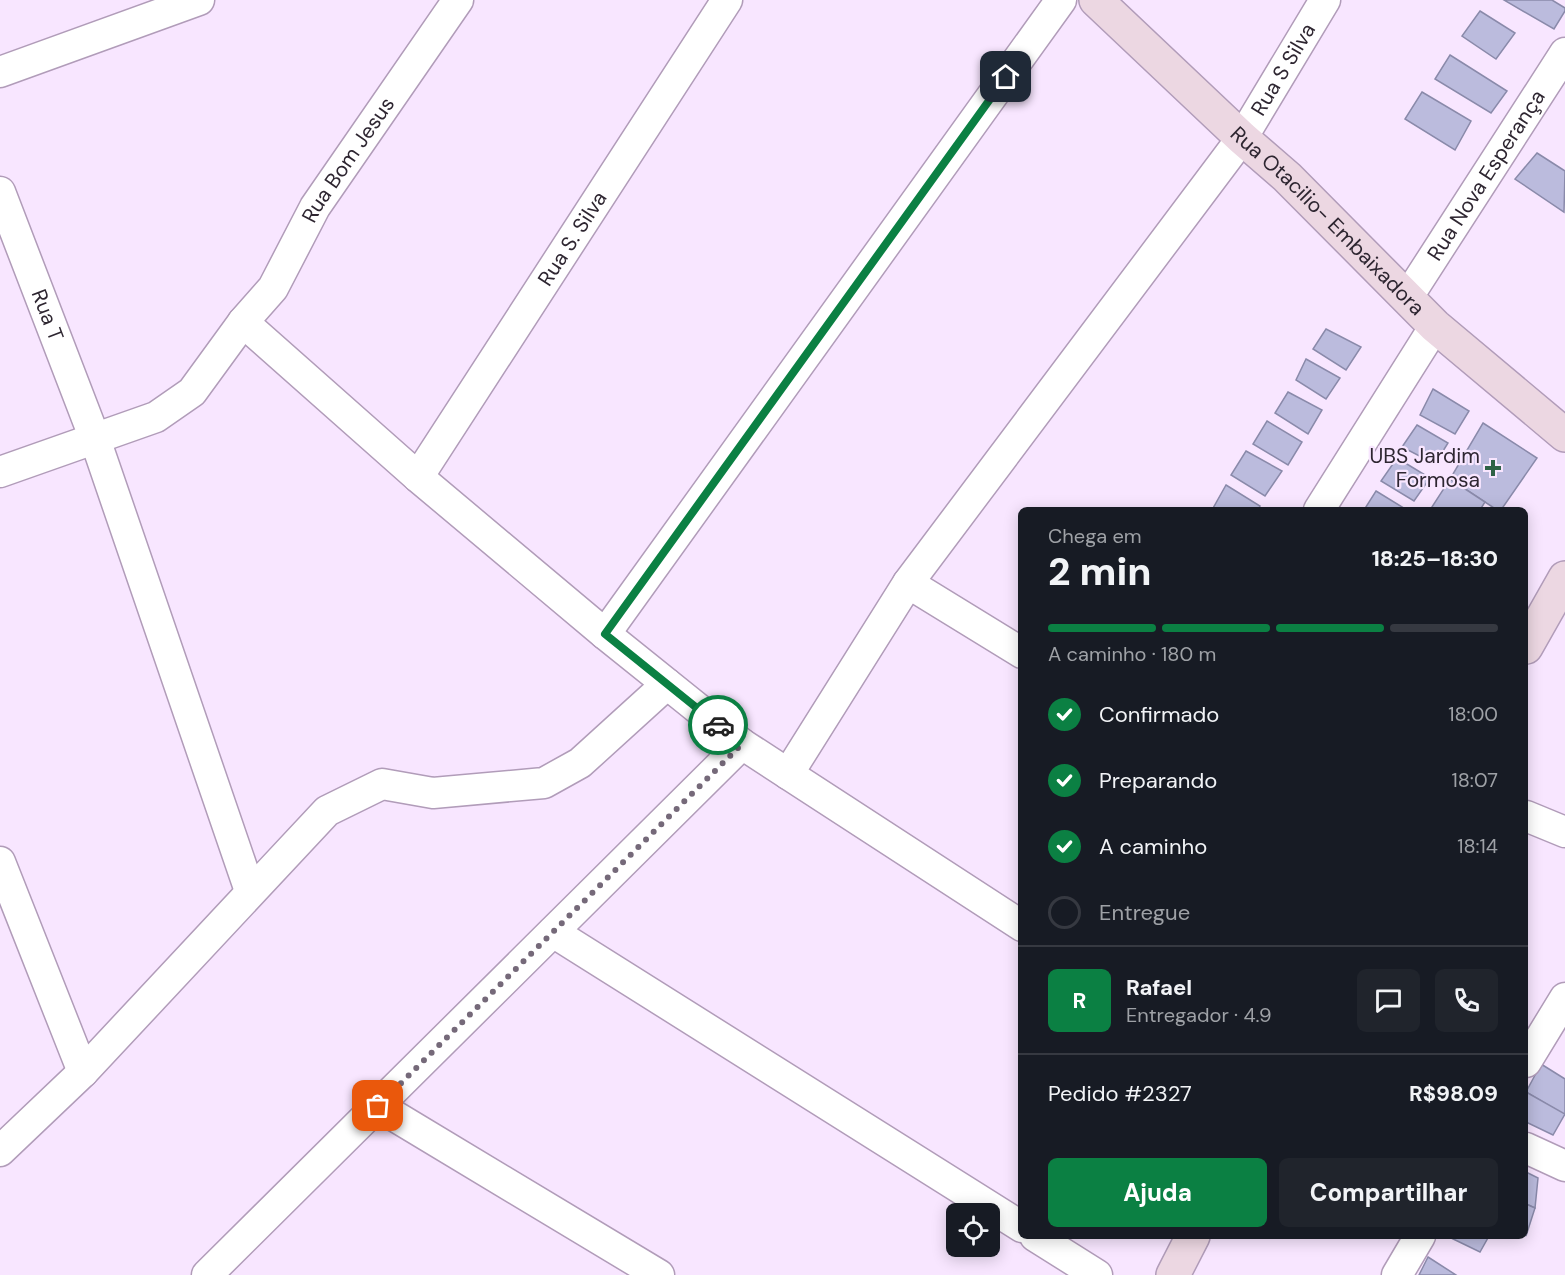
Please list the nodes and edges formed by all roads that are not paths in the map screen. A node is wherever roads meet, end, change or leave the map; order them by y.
1 (199, 0) edge
2 (458, 0) edge
3 (727, 0) edge
4 (1061, 0) edge
5 (1096, 0) edge
6 (1325, 0) edge
7 (1565, 53) edge
8 (0, 72) edge
9 (1242, 138) junction
10 (0, 192) edge
11 (1407, 298) junction
12 (243, 322) junction
13 (1435, 326) junction
14 (1565, 435) edge
15 (95, 439) junction
16 (0, 472) edge
17 (418, 477) junction
18 (1321, 507) edge
19 (1565, 578) edge
20 (908, 584) junction
21 (605, 634) junction
22 (1528, 643) edge
23 (1018, 651) edge
24 (667, 684) junction
25 (742, 744) junction
26 (788, 774) junction
27 (1528, 817) edge
28 (1565, 832) edge
29 (0, 862) edge
30 (250, 891) junction
31 (1018, 923) edge
32 (553, 932) junction
33 (1565, 998) edge
34 (1528, 1059) edge
35 (83, 1072) junction
36 (378, 1106) junction
37 (1528, 1149) edge
38 (0, 1150) edge
39 (1565, 1166) edge
40 (1018, 1224) edge
41 (1040, 1239) edge
42 (1191, 1239) edge
43 (1418, 1239) edge
44 (207, 1275) edge
45 (659, 1275) edge
46 (1097, 1275) edge
47 (1173, 1275) edge
48 (1397, 1275) edge

1 - 8 street
2 - 12 street, Rua Bom Jesus
3 - 17 street, Rua S. Silva
4 - 21 street
5 - 9 street, Rua Otacilio- Embaixadora
6 - 9 street, Rua S Silva
7 - 11 street, Rua Nova Esperança
9 - 11 street, Rua Otacilio- Embaixadora
9 - 20 street, Rua S Silva
10 - 15 street, Rua T
11 - 13 street, Rua Otacilio- Embaixadora
12 - 15 street, Rua Bom Jesus
12 - 17 street
13 - 14 street, Rua Otacilio- Embaixadora
13 - 18 street
15 - 16 street, Rua Bom Jesus
15 - 30 street, Rua T
17 - 21 street
19 - 22 street
20 - 23 street
20 - 26 street, Rua S Silva
21 - 24 street
24 - 25 street
24 - 30 street
25 - 26 street
25 - 32 street
26 - 31 street
27 - 28 street
29 - 35 street
30 - 35 street
32 - 36 street
32 - 40 street
33 - 34 street
35 - 38 street
36 - 44 street
36 - 45 street
37 - 39 street
41 - 46 street
42 - 47 street
43 - 48 street

